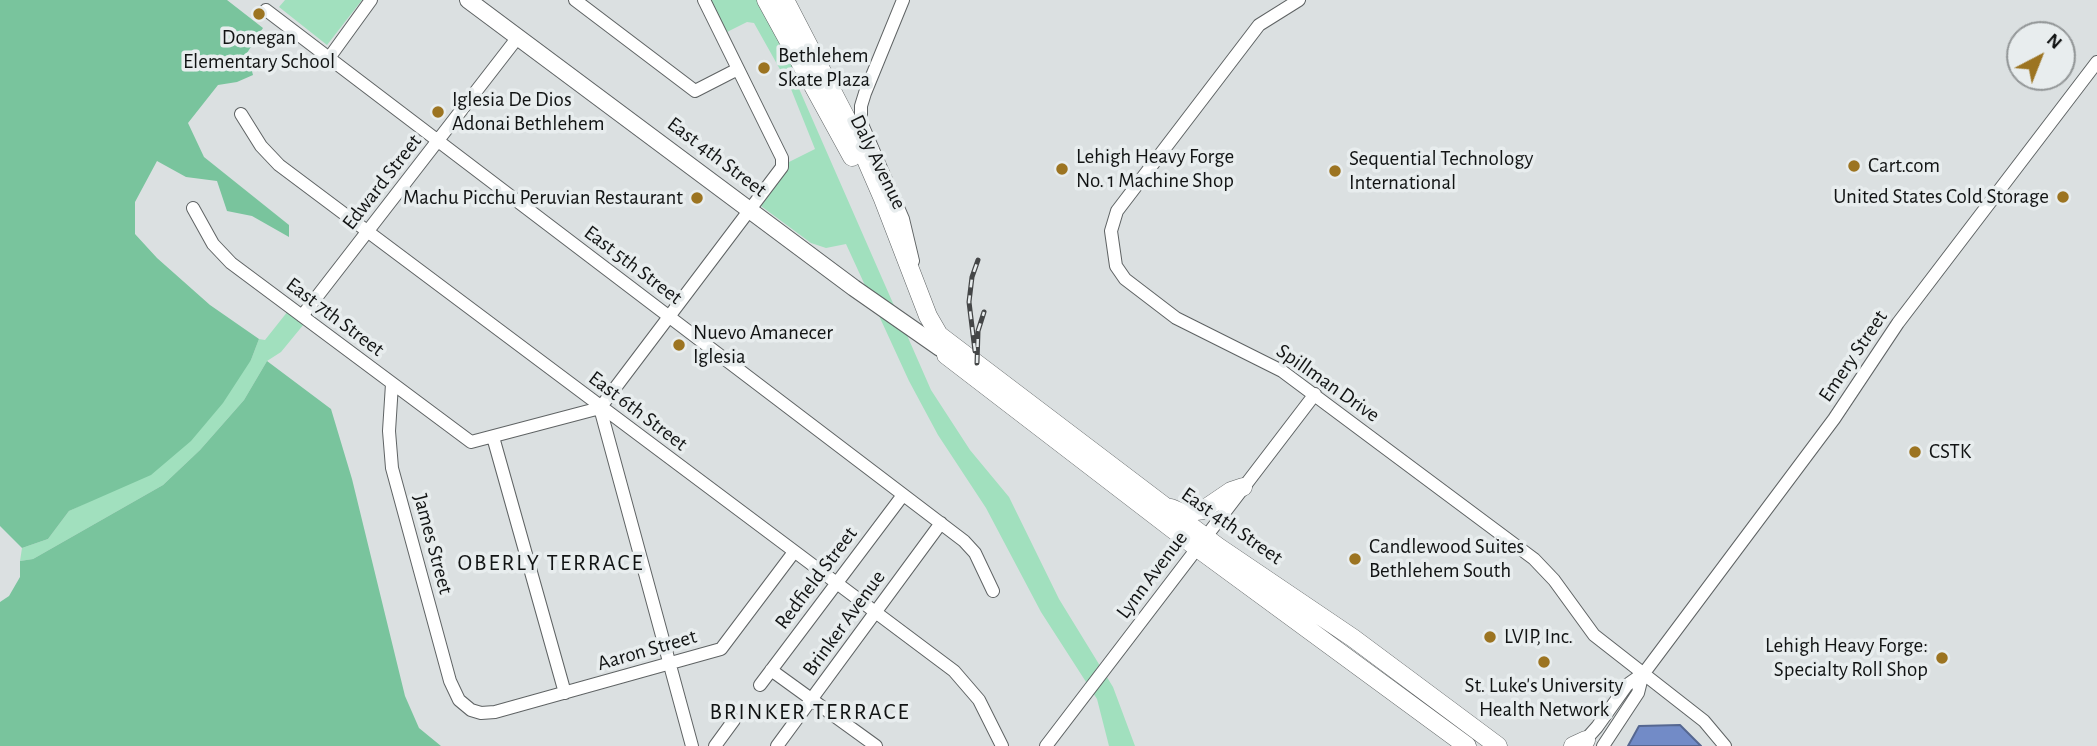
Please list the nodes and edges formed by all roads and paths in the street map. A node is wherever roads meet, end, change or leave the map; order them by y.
1 (372, 0) edge
2 (468, 0) edge
3 (575, 0) edge
4 (704, 0) edge
5 (902, 0) edge
6 (1299, 0) edge
7 (779, 3) edge
8 (266, 10) dead end
9 (518, 37) junction
10 (329, 58) junction
11 (2097, 62) edge
12 (738, 69) junction
13 (241, 114) dead end
14 (438, 141) junction
15 (193, 208) dead end
16 (750, 210) junction
17 (368, 232) junction
18 (918, 291) junction
19 (302, 316) junction
20 (669, 317) junction
21 (947, 347) junction
22 (980, 375) junction
23 (392, 384) junction
24 (1315, 394) junction
25 (600, 408) junction
26 (493, 437) junction
27 (1243, 487) junction
28 (903, 495) junction
29 (1159, 503) junction
30 (941, 523) junction
31 (1200, 542) junction
32 (794, 552) junction
33 (836, 583) junction
34 (993, 591) dead end
35 (875, 612) junction
36 (670, 663) junction
37 (771, 670) junction
38 (1643, 673) junction
39 (760, 685) dead end
40 (565, 693) junction
41 (811, 699) junction
42 (466, 708) joint
43 (734, 720) dead end
44 (693, 745) edge
45 (1586, 745) edge
46 (715, 746) edge
47 (777, 746) edge
48 (876, 746) edge
49 (1002, 746) edge
50 (1046, 746) edge
51 (1467, 746) edge
52 (1498, 746) edge
53 (1725, 746) edge

1 - 10 street
2 - 9 main road, East 4th Street
3 - 12 street
4 - 12 street
5 - 18 street
6 - 24 street, Spillman Drive
7 - 18 highway, Daly Avenue
7 - 21 highway, Daly Avenue
8 - 10 street, East 5th Street
9 - 14 street, Edward Street
9 - 16 main road, East 4th Street
10 - 14 street, East 5th Street
11 - 38 street, Emery Street
12 - 16 street
13 - 17 street, East 6th Street
14 - 17 street, Edward Street
14 - 20 street, East 5th Street
15 - 19 street, East 7th Street
16 - 20 street
16 - 21 main road, East 4th Street
17 - 19 street, Edward Street
17 - 25 street, East 6th Street
18 - 21 highway, Daly Avenue
19 - 23 street, East 7th Street
20 - 25 street
20 - 28 street, East 5th Street
21 - 22 highway, East 4th Street
21 - 22 highway, East 4th Street
22 - 29 highway, East 4th Street
22 - 31 highway, East 4th Street
23 - 26 street, East 7th Street
23 - 42 street, James Street
24 - 27 street, Lynn Avenue
24 - 38 street, Spillman Drive
25 - 26 street
25 - 32 street, East 6th Street
25 - 36 street
26 - 40 street
27 - 29 highway
27 - 31 street, Lynn Avenue
28 - 30 street, East 5th Street
28 - 33 street, Redfield Street
29 - 31 highway, East 4th Street
30 - 34 street, East 5th Street
30 - 35 street, Brinker Avenue
31 - 50 street, Lynn Avenue
31 - 51 highway, East 4th Street
31 - 52 highway, East 4th Street
32 - 33 street, East 6th Street
32 - 36 street, Aaron Street
33 - 35 street, East 6th Street
33 - 37 street, Redfield Street
35 - 41 street, Brinker Avenue
35 - 49 street, East 6th Street
36 - 40 street, Aaron Street
36 - 44 street
37 - 39 street, Redfield Street
37 - 41 street
38 - 45 street, Emery Street
38 - 53 street, Spillman Drive
40 - 42 street, Aaron Street
41 - 47 street, Brinker Avenue
41 - 48 street
43 - 46 street

